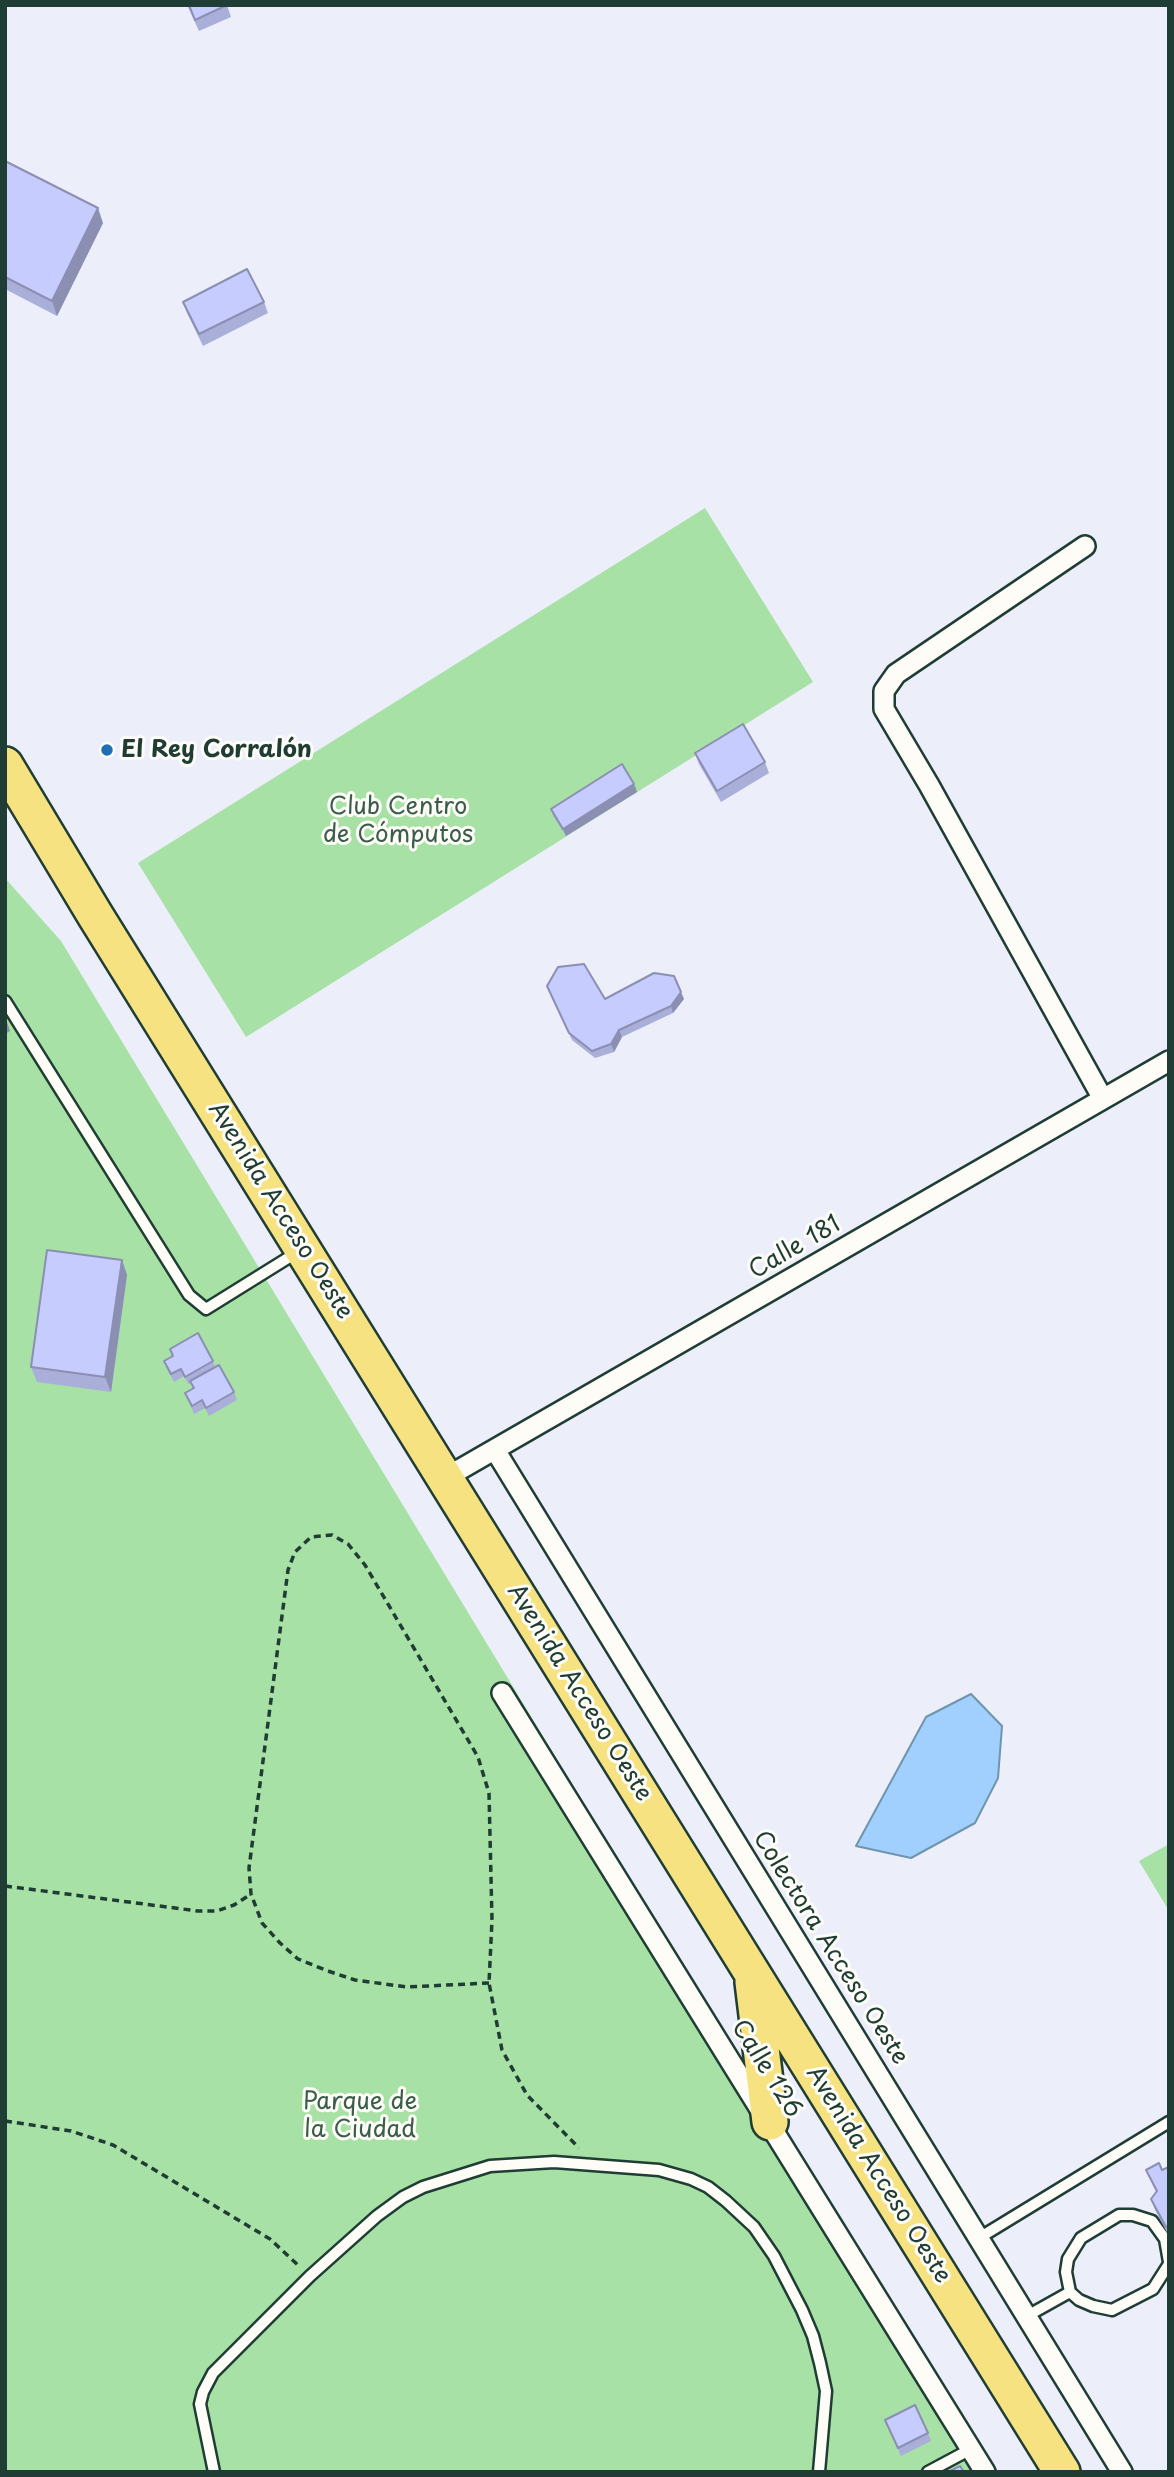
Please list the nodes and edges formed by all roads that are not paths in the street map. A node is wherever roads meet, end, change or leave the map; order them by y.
1 (1085, 546) dead end
2 (5, 765) edge
3 (5, 802) edge
4 (96, 915) junction
5 (5, 1001) edge
6 (1169, 1061) edge
7 (1103, 1099) junction
8 (303, 1249) junction
9 (495, 1450) junction
10 (445, 1478) junction
11 (502, 1693) dead end
12 (752, 1972) junction
13 (770, 2122) junction
14 (1169, 2122) edge
15 (979, 2238) junction
16 (1169, 2263) edge
17 (1070, 2292) junction
18 (1027, 2315) junction
19 (971, 2449) junction
20 (214, 2472) edge
21 (819, 2472) edge
22 (928, 2472) edge
23 (985, 2472) edge
24 (1062, 2472) edge
25 (1122, 2472) edge

1 - 7 street
2 - 4 highway
3 - 4 highway
4 - 8 highway, Avenida Acceso Oeste
5 - 8 lane
6 - 7 street, Calle 181
7 - 9 street, Calle 181
8 - 10 highway, Avenida Acceso Oeste
9 - 10 street, Calle 181
9 - 15 street, Colectora Acceso Oeste
10 - 12 highway, Avenida Acceso Oeste
11 - 13 street, Calle 126
12 - 13 highway
12 - 24 highway, Avenida Acceso Oeste
13 - 19 street, Calle 126
14 - 15 lane
15 - 18 street, Colectora Acceso Oeste
16 - 17 lane
16 - 17 lane
17 - 18 lane
18 - 25 street, Colectora Acceso Oeste
19 - 22 lane
19 - 23 street, Calle 126
20 - 21 lane

